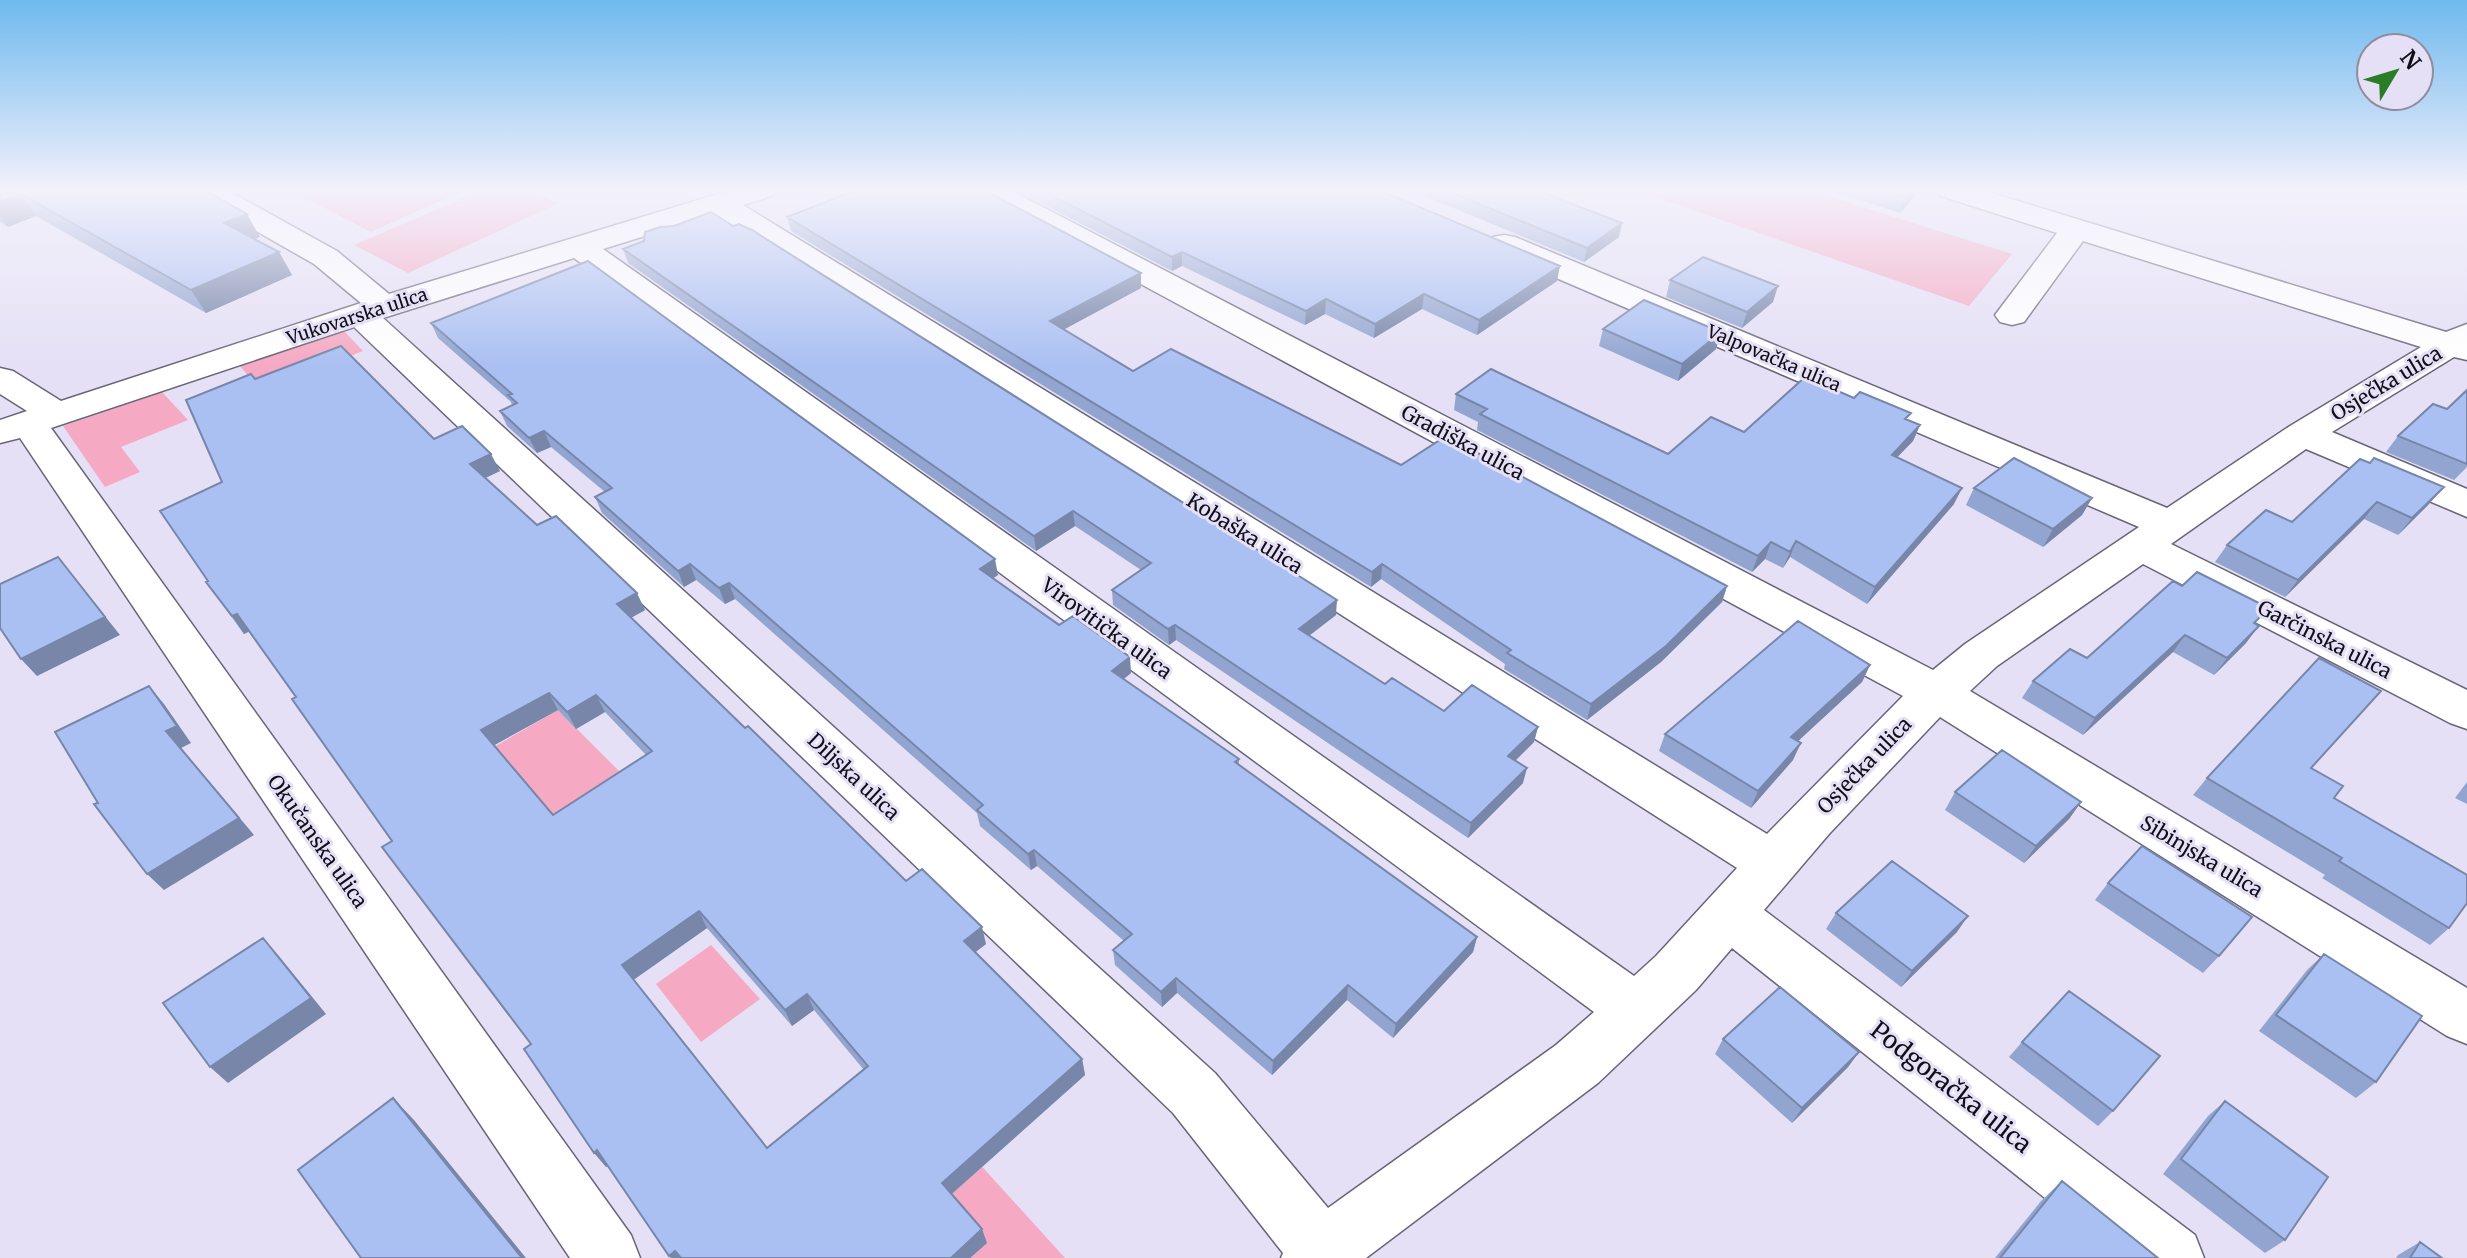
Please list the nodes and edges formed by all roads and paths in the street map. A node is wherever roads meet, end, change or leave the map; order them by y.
1 (308, 249) edge
2 (569, 249) edge
3 (582, 249) edge
4 (791, 249) edge
5 (1099, 249) edge
6 (1514, 249) edge
7 (2061, 249) edge
8 (2150, 249) edge
9 (371, 310) junction
10 (2012, 315) dead end
11 (2462, 342) edge
12 (0, 379) edge
13 (29, 423) edge
14 (2303, 434) junction
15 (2467, 504) edge
16 (2156, 535) junction
17 (1937, 693) junction
18 (2467, 711) edge
19 (1773, 864) junction
20 (1730, 915) junction
21 (1636, 1010) junction
22 (2467, 1018) edge
23 (1321, 1256) edge
24 (608, 1258) edge
25 (2172, 1258) edge

1 - 9 street, Diljska ulica
2 - 9 street, Vukovarska ulica
3 - 21 street, Virovitička ulica
4 - 19 street, Kobaška ulica
5 - 17 street, Gradiška ulica
6 - 16 street, Valpovačka ulica
7 - 10 street
8 - 11 street
9 - 13 street, Vukovarska ulica
9 - 23 street, Diljska ulica
11 - 14 street, Osječka ulica
12 - 13 street
13 - 24 street, Okučanska ulica
14 - 15 street
14 - 16 street, Osječka ulica
16 - 17 street, Osječka ulica
16 - 18 street, Garčinska ulica
17 - 19 street, Osječka ulica
17 - 22 street, Sibinjska ulica
19 - 20 street, Osječka ulica
20 - 21 street, Osječka ulica
20 - 25 street, Podgoračka ulica
21 - 23 street, Osječka ulica

